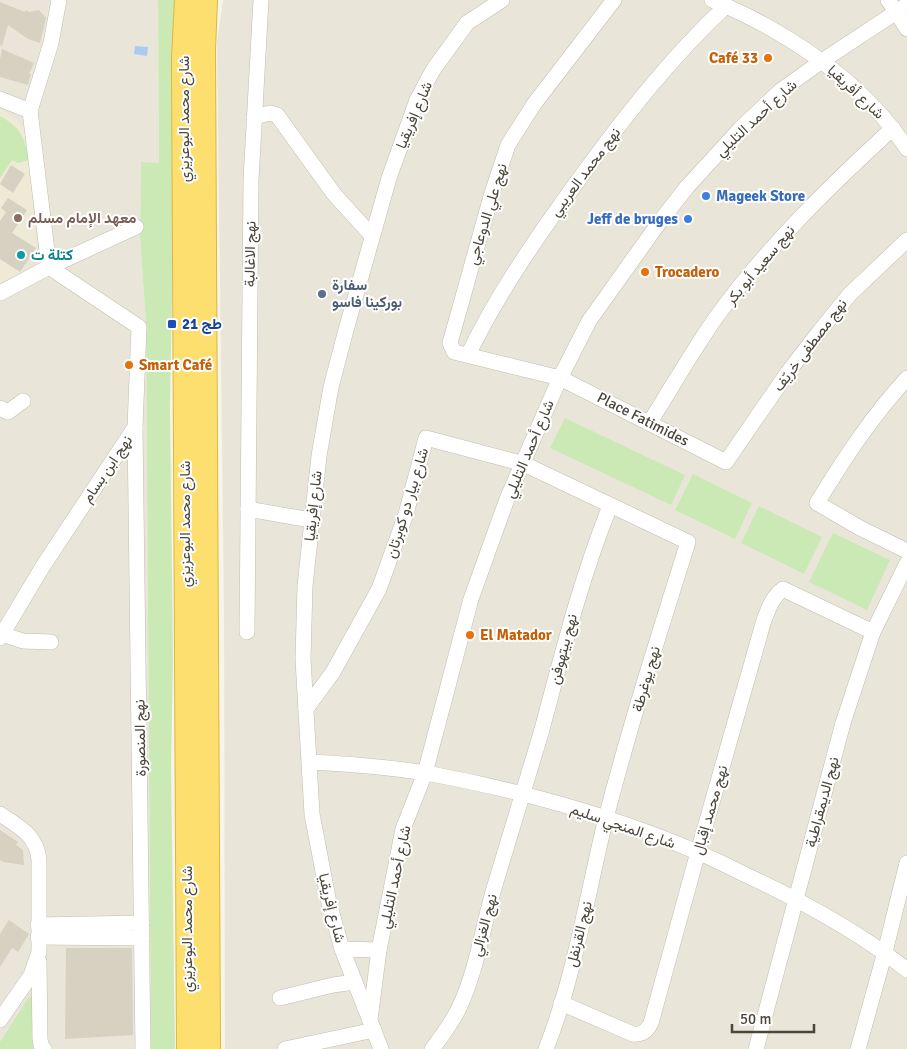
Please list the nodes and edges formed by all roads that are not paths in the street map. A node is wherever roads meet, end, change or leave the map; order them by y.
1 (178, 0) edge
2 (186, 0) edge
3 (206, 0) edge
4 (215, 0) edge
5 (260, 0) edge
6 (482, 0) edge
7 (502, 0) edge
8 (614, 0) edge
9 (57, 1) edge
10 (719, 3) edge
11 (897, 6) edge
12 (467, 22) junction
13 (907, 29) edge
14 (193, 57) junction
15 (822, 61) junction
16 (0, 98) edge
17 (30, 111) junction
18 (254, 117) junction
19 (893, 128) junction
20 (907, 149) edge
21 (136, 227) dead end
22 (372, 236) junction
23 (907, 240) edge
24 (48, 267) junction
25 (0, 293) edge
26 (468, 355) junction
27 (560, 378) junction
28 (907, 378) edge
29 (23, 401) dead end
30 (0, 408) edge
31 (650, 422) junction
32 (135, 427) junction
33 (726, 462) joint
34 (524, 464) junction
35 (610, 506) junction
36 (248, 508) junction
37 (311, 520) junction
38 (688, 542) joint
39 (907, 551) edge
40 (907, 563) edge
41 (246, 632) dead end
42 (873, 632) junction
43 (1, 636) edge
44 (51, 642) dead end
45 (306, 708) junction
46 (310, 762) junction
47 (425, 773) junction
48 (522, 794) junction
49 (0, 814) edge
50 (606, 818) junction
51 (698, 852) junction
52 (907, 863) edge
53 (796, 899) junction
54 (142, 922) junction
55 (38, 938) junction
56 (142, 938) junction
57 (342, 949) junction
58 (379, 950) junction
59 (885, 952) junction
60 (907, 970) edge
61 (355, 982) junction
62 (280, 998) dead end
63 (561, 1003) junction
64 (0, 1020) edge
65 (372, 1025) junction
66 (44, 1049) edge
67 (143, 1049) edge
68 (188, 1049) edge
69 (209, 1049) edge
70 (285, 1049) edge
71 (381, 1049) edge
72 (432, 1049) edge
73 (546, 1049) edge
74 (756, 1049) edge
75 (858, 1049) edge

1 - 14 highway
2 - 14 highway, شارع محمد البوعزيزي
3 - 14 highway, شارع محمد البوعزيزي
4 - 14 highway
5 - 18 street, نهج الاغالبة
6 - 12 street
7 - 12 street, شارع إفريقيا
8 - 26 street, نهج علي الدوعاجي
9 - 17 street
10 - 15 street
10 - 26 street, نهج محمد العريبي
11 - 13 street
11 - 15 street, شارع أحمد التليلي
12 - 22 street, شارع إفريقيا
14 - 68 highway, شارع محمد البوعزيزي
14 - 69 highway, شارع محمد البوعزيزي
15 - 19 street, شارع أفريقيا
15 - 27 street, شارع أحمد التليلي
16 - 17 street
17 - 24 street
18 - 22 street
18 - 36 street, نهج الاغالبة
19 - 20 street, شارع أفريقيا
19 - 31 street, نهج سعيد أبو بكر
21 - 24 street
22 - 37 street, شارع إفريقيا
23 - 33 street, نهج مصطفى خريّف
24 - 25 street
24 - 32 street, نهج ابن بسام
26 - 27 street, نهج علي الدوعاجي
27 - 31 street, Place Fatimides
27 - 34 street, شارع أحمد التليلي
28 - 39 street
29 - 30 street
31 - 33 street, Place Fatimides
32 - 43 street, نهج ابن بسام
32 - 54 street, نهج المنصورة
34 - 35 street, شارع بيار دو كوبرتان
34 - 45 street, شارع بيار دو كوبرتان
34 - 47 street, شارع أحمد التليلي
35 - 38 street, شارع بيار دو كوبرتان
35 - 48 street, نهج بيتهوفن
36 - 37 street
36 - 41 street, نهج الاغالبة
37 - 45 street, شارع إفريقيا
38 - 50 street, نهج يوغرطة
40 - 42 street, نهج الديمقراطية
42 - 51 street, نهج محمد إقبال
42 - 53 street, نهج الديمقراطية
43 - 44 street
45 - 46 street, شارع إفريقيا
46 - 47 street, شارع المنجي سليم
46 - 57 street, شارع إفريقيا
47 - 48 street, شارع المنجي سليم
47 - 58 street, شارع أحمد التليلي
48 - 50 street, شارع المنجي سليم
48 - 72 street, نهج الغزالي
49 - 55 street
50 - 51 street, شارع المنجي سليم
50 - 63 street, نهج القرنفل
51 - 53 street, شارع المنجي سليم
51 - 63 street, نهج محمد إقبال
52 - 59 street
53 - 59 street, شارع المنجي سليم
53 - 74 street, نهج الديمقراطية
54 - 55 street
54 - 56 street, نهج المنصورة
55 - 56 street
55 - 64 street
55 - 66 street
56 - 67 street, نهج المنصورة
57 - 58 street
57 - 61 street, شارع إفريقيا
58 - 65 street, شارع أحمد التليلي
59 - 60 street, شارع المنجي سليم
59 - 75 street
61 - 62 street
61 - 65 street, شارع إفريقيا
63 - 73 street, نهج القرنفل
65 - 70 street
65 - 71 street, شارع إفريقيا

